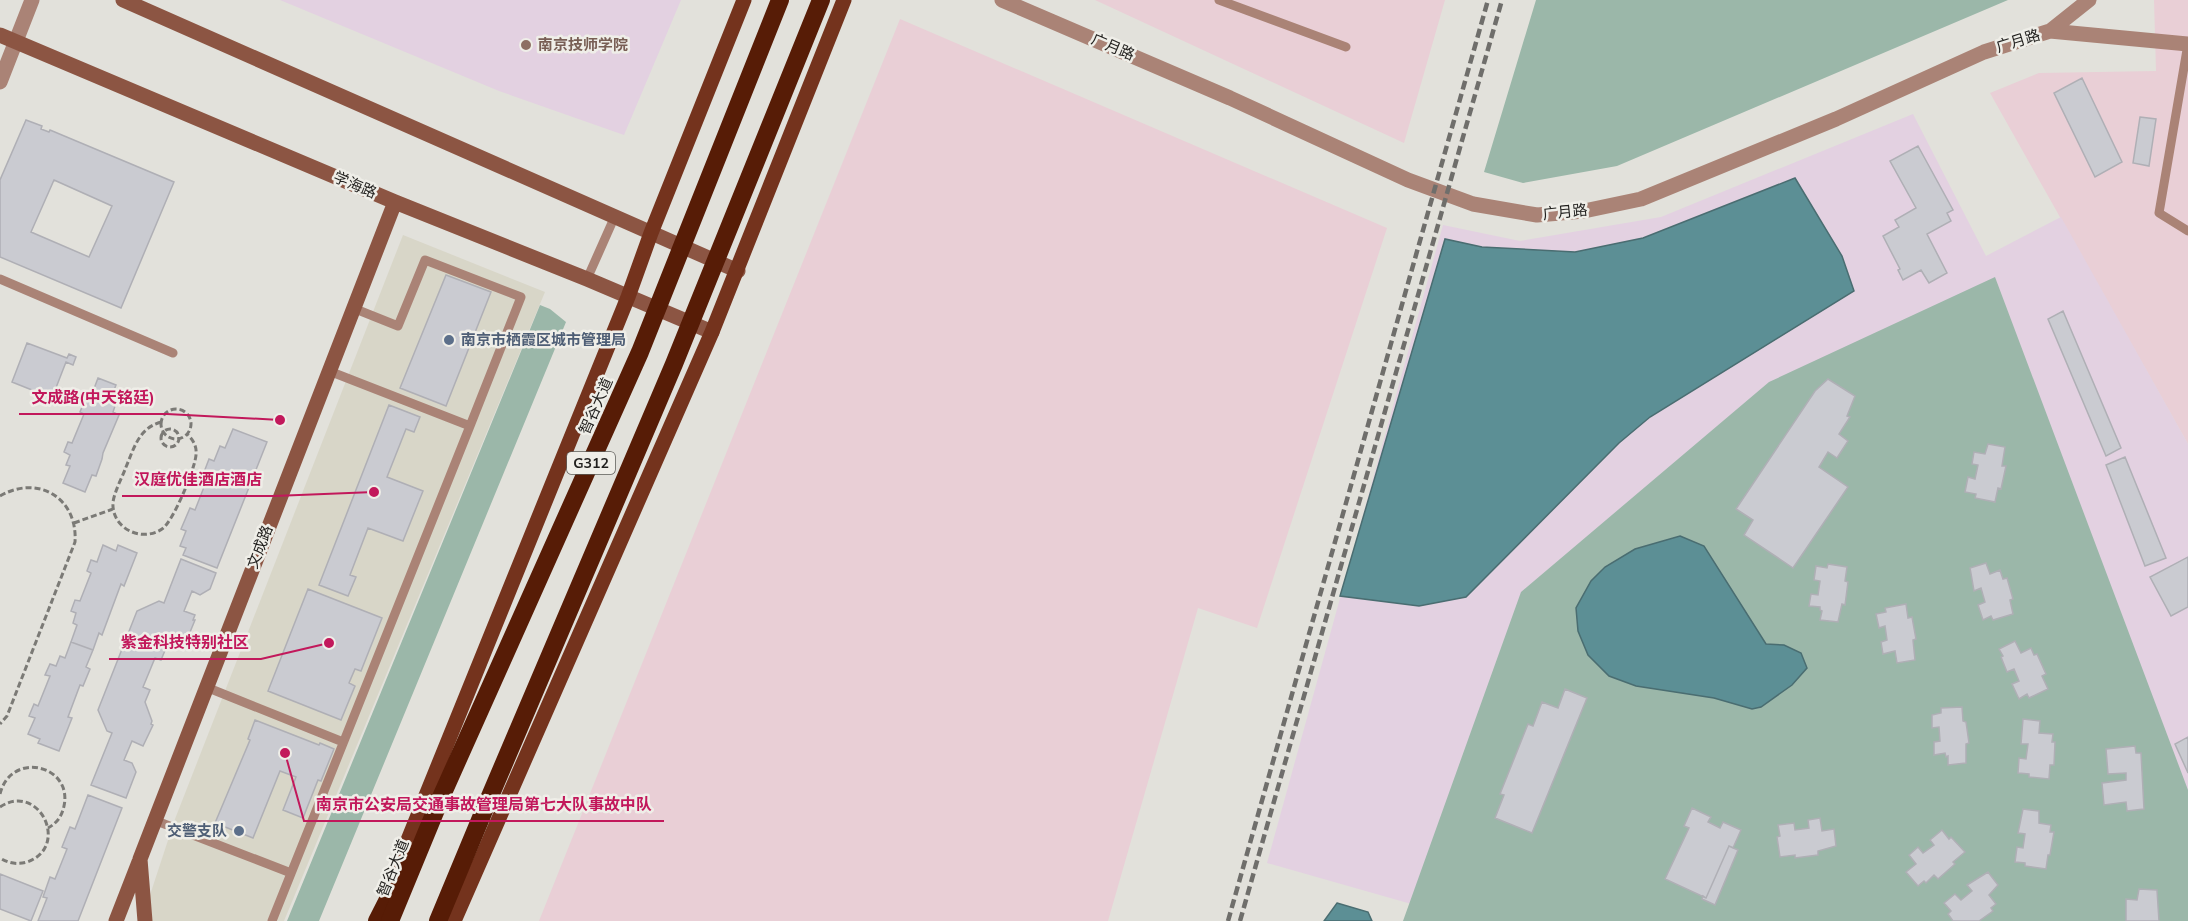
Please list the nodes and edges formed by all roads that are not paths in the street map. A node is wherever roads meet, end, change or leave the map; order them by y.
1 (32, 0) edge
2 (123, 0) edge
3 (744, 0) edge
4 (780, 0) edge
5 (821, 0) edge
6 (844, 0) edge
7 (1002, 0) edge
8 (1219, 0) edge
9 (2089, 0) edge
10 (2050, 32) junction
11 (0, 35) edge
12 (16, 42) junction
13 (2188, 44) edge
14 (1346, 46) dead end
15 (0, 82) edge
16 (395, 202) junction
17 (615, 216) junction
18 (2188, 231) edge
19 (651, 233) junction
20 (738, 271) junction
21 (0, 279) edge
22 (587, 279) junction
23 (628, 297) junction
24 (354, 308) junction
25 (712, 332) junction
26 (173, 353) dead end
27 (329, 371) junction
28 (470, 426) junction
29 (206, 687) junction
30 (344, 742) junction
31 (442, 795) junction
32 (485, 808) junction
33 (154, 820) junction
34 (141, 859) junction
35 (291, 873) junction
36 (116, 921) edge
37 (145, 921) edge
38 (272, 921) edge
39 (376, 921) edge
40 (390, 921) edge
41 (438, 921) edge
42 (446, 921) edge
43 (454, 921) edge

1 - 12 street
2 - 17 main road
3 - 19 main road, 智谷大道 / G312
4 - 31 highway, 智谷大道 / G312, bridge
5 - 32 highway, G312, bridge
6 - 20 main road
7 - 10 street, 广月路
8 - 14 lane
9 - 10 street, 广月路
10 - 13 street
11 - 12 main road, 学海路
12 - 15 street
12 - 16 main road, 学海路
13 - 18 lane
16 - 22 main road, 学海路
16 - 24 main road, 文成路
17 - 19 main road
17 - 22 lane
19 - 20 main road
19 - 23 main road, 智谷大道 / G312
20 - 25 main road
21 - 26 lane
22 - 23 main road, 学海路
23 - 25 main road, 学海路
23 - 39 main road, 智谷大道 / G312
24 - 27 main road, 文成路
24 - 28 lane
25 - 43 main road
27 - 28 lane
27 - 29 main road, 文成路
28 - 30 lane
29 - 30 lane
29 - 33 main road, 文成路
30 - 35 lane
31 - 39 highway, bridge
31 - 40 highway, 智谷大道 / G312, bridge
32 - 41 highway, G312
32 - 42 highway
33 - 34 main road, 文成路
33 - 35 lane
34 - 36 main road, 文成路
34 - 37 main road, 文成路
35 - 38 lane

